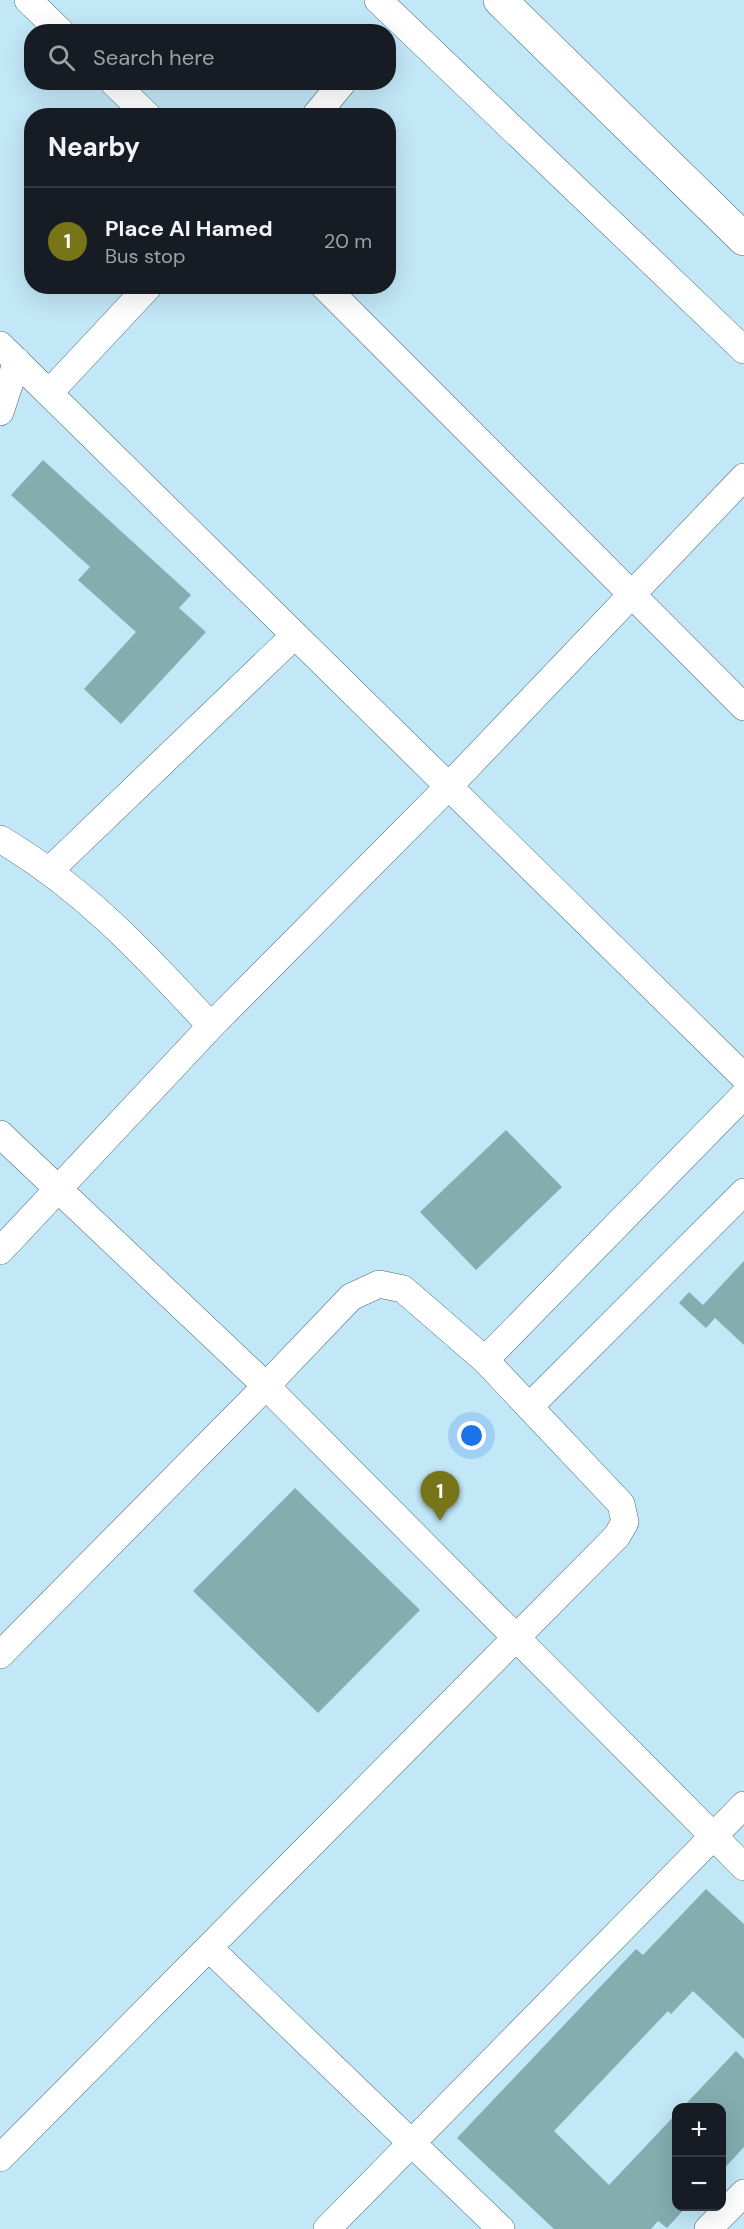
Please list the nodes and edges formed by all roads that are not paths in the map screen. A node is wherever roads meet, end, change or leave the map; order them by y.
1 (28, 0) edge
2 (500, 0) edge
3 (390, 12) edge
4 (53, 24) edge
5 (121, 90) edge
6 (336, 90) edge
7 (140, 108) edge
8 (322, 108) edge
9 (744, 239) edge
10 (142, 294) edge
11 (332, 294) edge
12 (744, 350) edge
13 (8, 353) edge
14 (49, 393) junction
15 (0, 412) edge
16 (744, 477) edge
17 (631, 596) junction
18 (295, 635) junction
19 (744, 707) edge
20 (449, 786) junction
21 (0, 839) edge
22 (50, 870) junction
23 (212, 1026) junction
24 (744, 1077) edge
25 (744, 1095) edge
26 (0, 1134) edge
27 (57, 1188) junction
28 (744, 1192) edge
29 (0, 1251) edge
30 (485, 1360) junction
31 (266, 1386) junction
32 (530, 1406) junction
33 (515, 1637) junction
34 (0, 1656) edge
35 (744, 1805) edge
36 (714, 1836) junction
37 (744, 1867) edge
38 (208, 1948) junction
39 (411, 2143) junction
40 (0, 2158) edge
41 (744, 2193) edge
42 (327, 2229) edge
43 (501, 2229) edge
44 (708, 2229) edge

1 - 4 street
2 - 9 street
3 - 12 street
5 - 7 street
6 - 8 street
10 - 14 street
11 - 17 street
13 - 14 street
13 - 15 street
14 - 18 street
16 - 17 street
17 - 19 street
17 - 20 street
18 - 20 street
18 - 22 street
20 - 23 street
20 - 24 street
21 - 22 street
22 - 23 street
23 - 27 street
25 - 30 street
26 - 27 street
27 - 29 street
27 - 31 street
28 - 32 street
30 - 31 street
30 - 32 street
31 - 33 street
31 - 34 street
32 - 33 street
33 - 36 street
33 - 38 street
35 - 36 street
36 - 37 street
36 - 39 street
38 - 39 street
38 - 40 street
39 - 42 street
39 - 43 street
41 - 44 street

